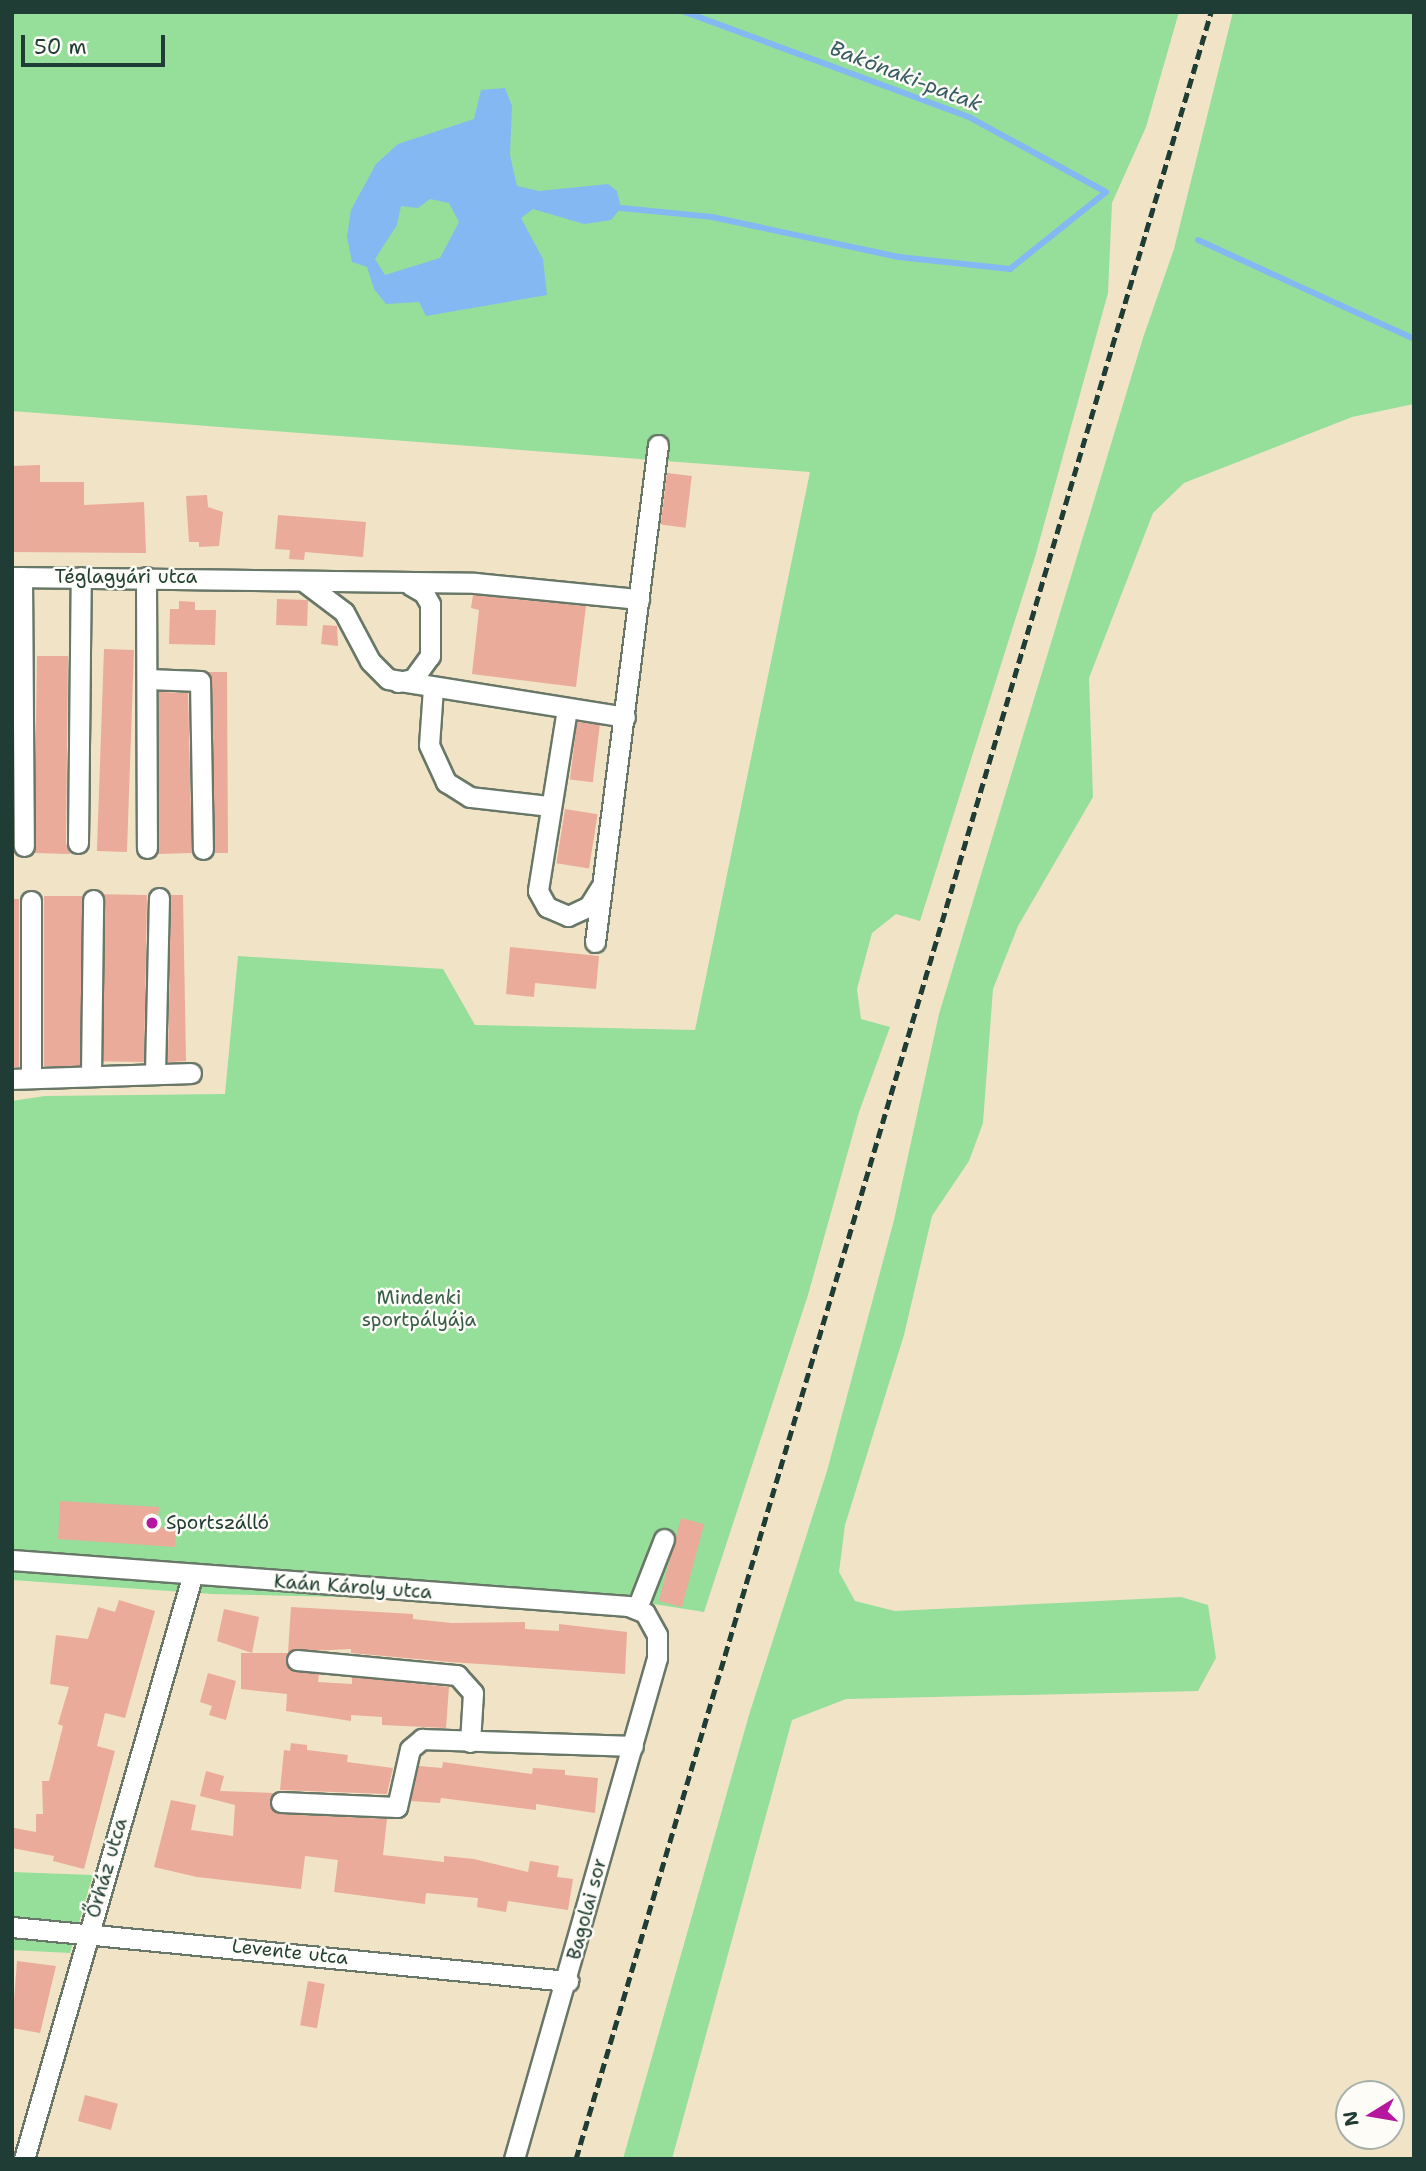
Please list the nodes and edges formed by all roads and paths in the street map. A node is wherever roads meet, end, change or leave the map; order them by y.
1 (658, 445) dead end
2 (17, 577) edge
3 (81, 577) junction
4 (146, 577) junction
5 (301, 580) junction
6 (452, 584) junction
7 (410, 585) junction
8 (639, 599) junction
9 (433, 617) junction
10 (430, 656) junction
11 (147, 679) junction
12 (397, 682) junction
13 (437, 689) junction
14 (567, 709) junction
15 (625, 717) junction
16 (549, 806) junction
17 (78, 843) dead end
18 (24, 846) dead end
19 (148, 848) dead end
20 (203, 849) dead end
21 (603, 883) junction
22 (159, 898) dead end
23 (93, 900) dead end
24 (31, 901) dead end
25 (595, 942) dead end
26 (155, 1073) junction
27 (191, 1073) dead end
28 (91, 1075) junction
29 (22, 1078) edge
30 (664, 1539) dead end
31 (12, 1560) edge
32 (192, 1577) junction
33 (637, 1608) junction
34 (297, 1660) dead end
35 (470, 1742) junction
36 (633, 1746) junction
37 (281, 1802) dead end
38 (12, 1927) edge
39 (89, 1931) junction
40 (568, 1982) junction
41 (24, 2159) edge
42 (514, 2159) edge

1 - 8 street
2 - 3 street, Téglagyári utca
2 - 18 street
3 - 4 street, Téglagyári utca
3 - 17 street
4 - 5 street, Téglagyári utca
4 - 11 street
5 - 7 street, Téglagyári utca
5 - 12 street
6 - 7 street, Téglagyári utca
6 - 8 street, Téglagyári utca
6 - 9 street
7 - 9 street
8 - 15 street
9 - 10 street
10 - 12 street
10 - 13 street
11 - 19 street
11 - 20 street
12 - 13 street
13 - 14 street
13 - 16 street
14 - 15 street
14 - 16 street
15 - 21 street
16 - 21 street
21 - 25 street
22 - 26 street
23 - 28 street
24 - 29 street
26 - 27 street
26 - 28 street
28 - 29 street
30 - 33 street
31 - 32 street, Kaán Károly utca
32 - 33 street, Kaán Károly utca
32 - 39 street, Őrház utca
33 - 36 street, Bagolai sor
34 - 35 street
35 - 36 street
35 - 37 street
36 - 40 street, Bagolai sor
38 - 39 street, Levente utca
39 - 40 street, Levente utca
39 - 41 street, Őrház utca
40 - 42 street, Bagolai sor

